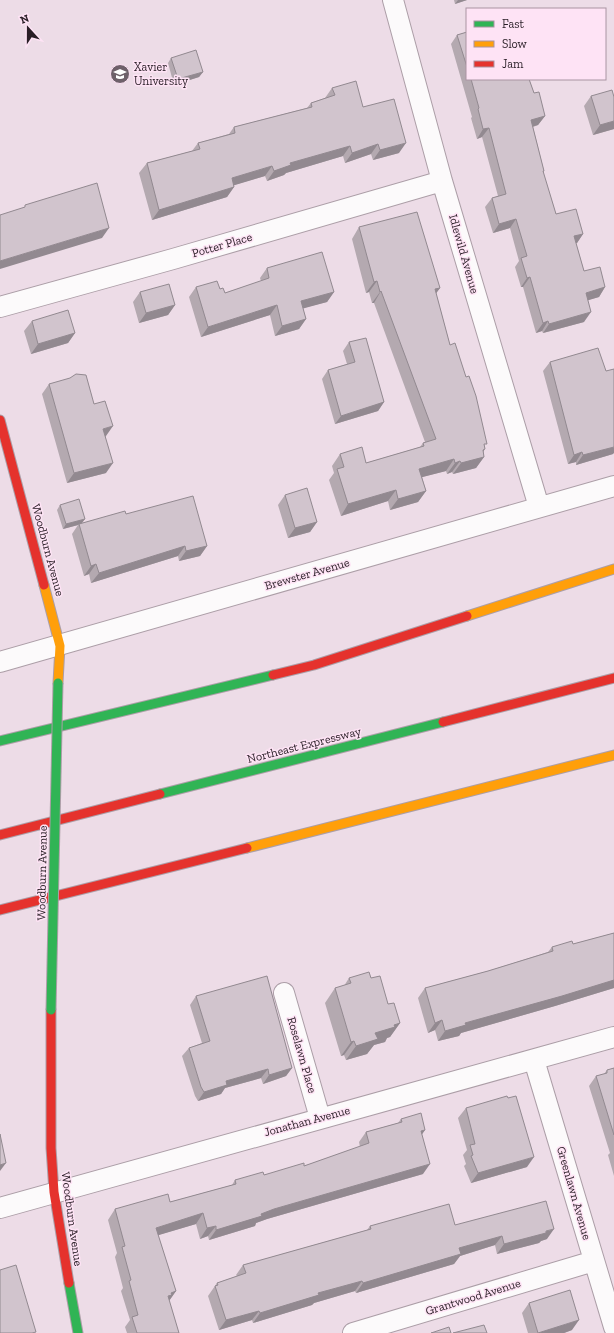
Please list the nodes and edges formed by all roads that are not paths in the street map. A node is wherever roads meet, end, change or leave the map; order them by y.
1 (393, 0) edge
2 (442, 181) junction
3 (0, 307) edge
4 (0, 420) edge
5 (614, 486) edge
6 (539, 507) junction
7 (614, 569) edge
8 (60, 646) junction
9 (0, 662) edge
10 (614, 678) edge
11 (0, 740) edge
12 (614, 755) edge
13 (0, 835) edge
14 (0, 910) edge
15 (284, 992) dead end
16 (614, 1037) edge
17 (534, 1060) junction
18 (320, 1118) junction
19 (54, 1192) junction
20 (0, 1208) edge
21 (594, 1261) junction
22 (614, 1327) edge
23 (78, 1333) edge
24 (353, 1333) edge

1 - 2 street, Idlewild Avenue
2 - 3 street, Potter Place
2 - 6 street, Idlewild Avenue
4 - 8 main road, Woodburn Avenue
5 - 6 street, Brewster Avenue
6 - 8 street, Brewster Avenue
7 - 11 main road
8 - 9 street, Brewster Avenue
8 - 19 main road, Woodburn Avenue, bridge
10 - 13 main road, Northeast Expressway
12 - 14 main road
15 - 18 street, Roselawn Place
16 - 17 street, Jonathan Avenue
17 - 18 street, Jonathan Avenue
17 - 21 street, Greenlawn Avenue
18 - 19 street, Jonathan Avenue
19 - 20 street, Jonathan Avenue
19 - 23 main road, Woodburn Avenue
21 - 22 street, Greenlawn Avenue
21 - 24 street, Grantwood Avenue

